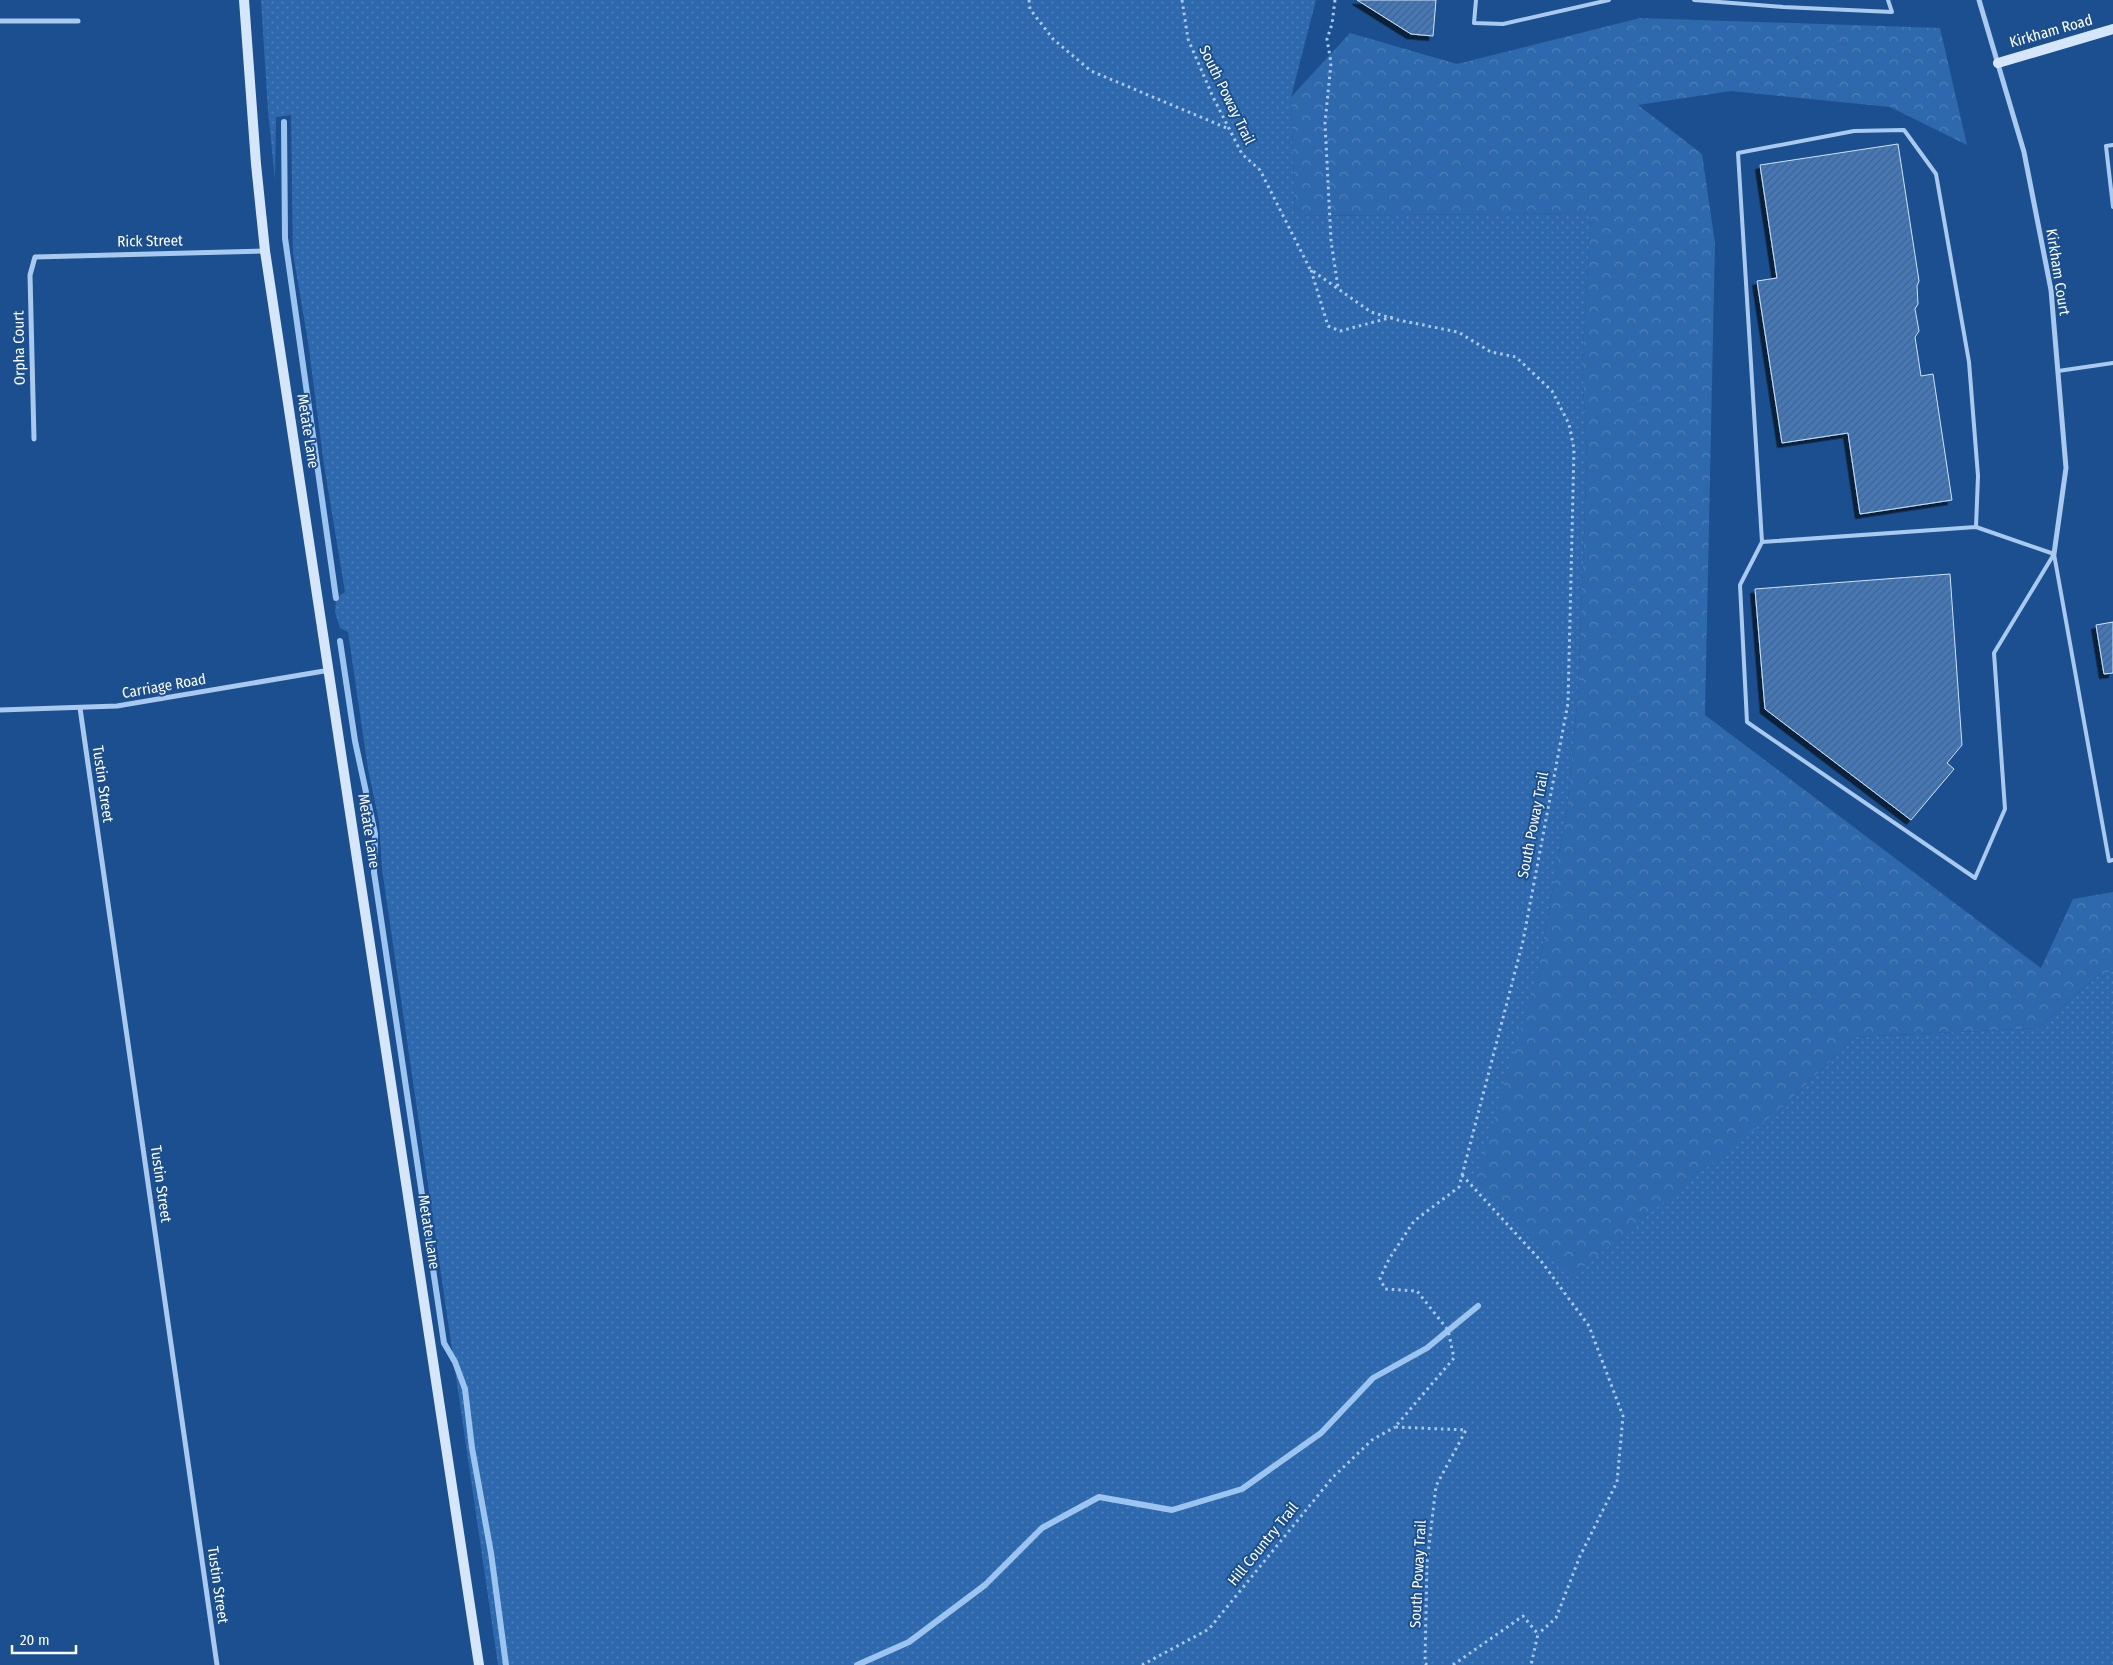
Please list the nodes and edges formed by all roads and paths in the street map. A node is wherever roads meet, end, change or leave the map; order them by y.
1 (244, 0) edge
2 (1029, 0) edge
3 (1182, 0) edge
4 (1335, 0) edge
5 (1476, 0) edge
6 (1609, 0) edge
7 (1694, 0) edge
8 (1888, 0) edge
9 (1979, 0) edge
10 (1742, 2) edge
11 (0, 21) edge
12 (78, 21) dead end
13 (2113, 29) edge
14 (1998, 63) junction
15 (1230, 130) junction
16 (2113, 145) edge
17 (2113, 207) edge
18 (265, 251) junction
19 (35, 257) joint
20 (1310, 269) junction
21 (1338, 287) junction
22 (1393, 317) junction
23 (2113, 363) edge
24 (2058, 371) junction
25 (34, 440) dead end
26 (1976, 527) junction
27 (1762, 542) junction
28 (2054, 554) junction
29 (330, 670) junction
30 (80, 708) junction
31 (0, 710) edge
32 (2113, 860) edge
33 (1462, 1175) junction
34 (1395, 1427) junction
35 (1538, 1634) junction
36 (217, 1665) edge
37 (479, 1665) edge
38 (1142, 1665) edge
39 (1427, 1665) edge
40 (1453, 1665) edge
41 (1531, 1665) edge

1 - 18 street, Metate Lane
2 - 15 path
3 - 15 path, South Poway Trail
4 - 21 path
5 - 6 lane
7 - 10 lane
8 - 10 lane
9 - 14 street, Kirkham Court
11 - 12 street
13 - 14 street, Kirkham Road
14 - 24 street, Kirkham Court
15 - 20 path, South Poway Trail
16 - 17 lane
18 - 19 street, Rick Street
18 - 29 street, Metate Lane
19 - 25 street, Orpha Court
20 - 21 path, South Poway Trail
20 - 22 path
21 - 22 path, South Poway Trail
22 - 33 path, South Poway Trail
23 - 24 lane
24 - 28 street, Kirkham Court
26 - 27 lane
26 - 27 lane
26 - 28 lane
27 - 28 lane
28 - 32 lane
29 - 30 street, Carriage Road
29 - 37 street, Metate Lane
30 - 31 street, Carriage Road
30 - 36 street, Tustin Street
33 - 34 path, South Poway Trail
33 - 35 path
34 - 38 path, Hill Country Trail
34 - 39 path, South Poway Trail
35 - 40 path
35 - 41 path

